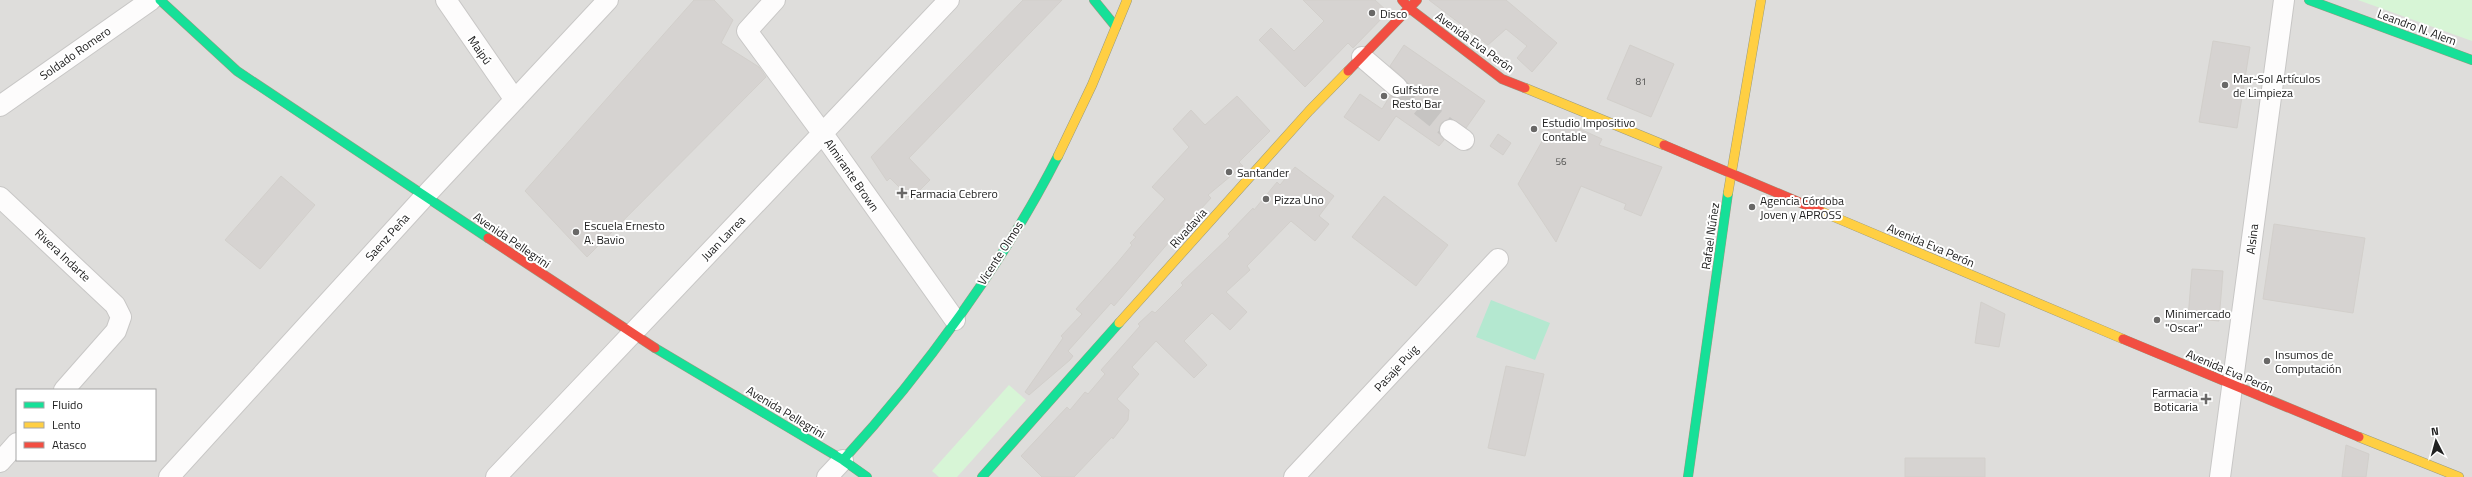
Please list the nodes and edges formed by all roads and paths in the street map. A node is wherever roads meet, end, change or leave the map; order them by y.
1 (151, 0) edge
2 (160, 0) edge
3 (446, 0) edge
4 (608, 0) edge
5 (775, 0) edge
6 (950, 0) edge
7 (1094, 0) edge
8 (1127, 0) edge
9 (1402, 0) edge
10 (1417, 0) edge
11 (1761, 0) edge
12 (2284, 0) edge
13 (2309, 0) edge
14 (1410, 8) junction
15 (1116, 27) junction
16 (1362, 58) junction
17 (2472, 60) edge
18 (1397, 86) tunnel mouth
19 (515, 100) junction
20 (0, 106) edge
21 (823, 134) junction
22 (1731, 173) junction
23 (425, 196) junction
24 (0, 197) edge
25 (1498, 259) dead end
26 (955, 320) junction
27 (631, 333) junction
28 (2233, 386) junction
29 (65, 389) edge
30 (16, 444) edge
31 (843, 460) junction
32 (0, 462) edge
33 (169, 477) edge
34 (496, 477) edge
35 (826, 477) edge
36 (867, 477) edge
37 (982, 477) edge
38 (1294, 477) edge
39 (1688, 477) edge
40 (2220, 477) edge
41 (2459, 477) edge

1 - 20 street, Soldado Romero
2 - 23 street, Avenida Pellegrini
3 - 19 street, Maipú
4 - 19 street, Saenz Peña
5 - 21 street, Almirante Brown
6 - 21 street, Juan Larrea
7 - 15 street
8 - 15 street, Vicente Olmos
9 - 14 street, Avenida Eva Perón
10 - 14 street, Rivadavia
11 - 22 street, Rafael Núñez
12 - 28 street, Alsina
13 - 17 street, Leandro N. Alem
14 - 16 street, Rivadavia
14 - 22 street, Avenida Eva Perón
15 - 26 street, Vicente Olmos
16 - 18 street
16 - 37 street, Rivadavia
19 - 23 street, Saenz Peña
21 - 26 street, Almirante Brown
21 - 27 street, Juan Larrea
22 - 28 street, Avenida Eva Perón
22 - 39 street, Rafael Núñez
23 - 27 street, Avenida Pellegrini
23 - 33 street, Saenz Peña
24 - 29 street, Rivera Indarte
25 - 38 street, Pasaje Puig
26 - 31 street, Vicente Olmos
27 - 31 street, Avenida Pellegrini
27 - 34 street, Juan Larrea
28 - 40 street, Alsina
28 - 41 street, Avenida Eva Perón
30 - 32 street
31 - 35 street, Vicente Olmos
31 - 36 street, Avenida Pellegrini

